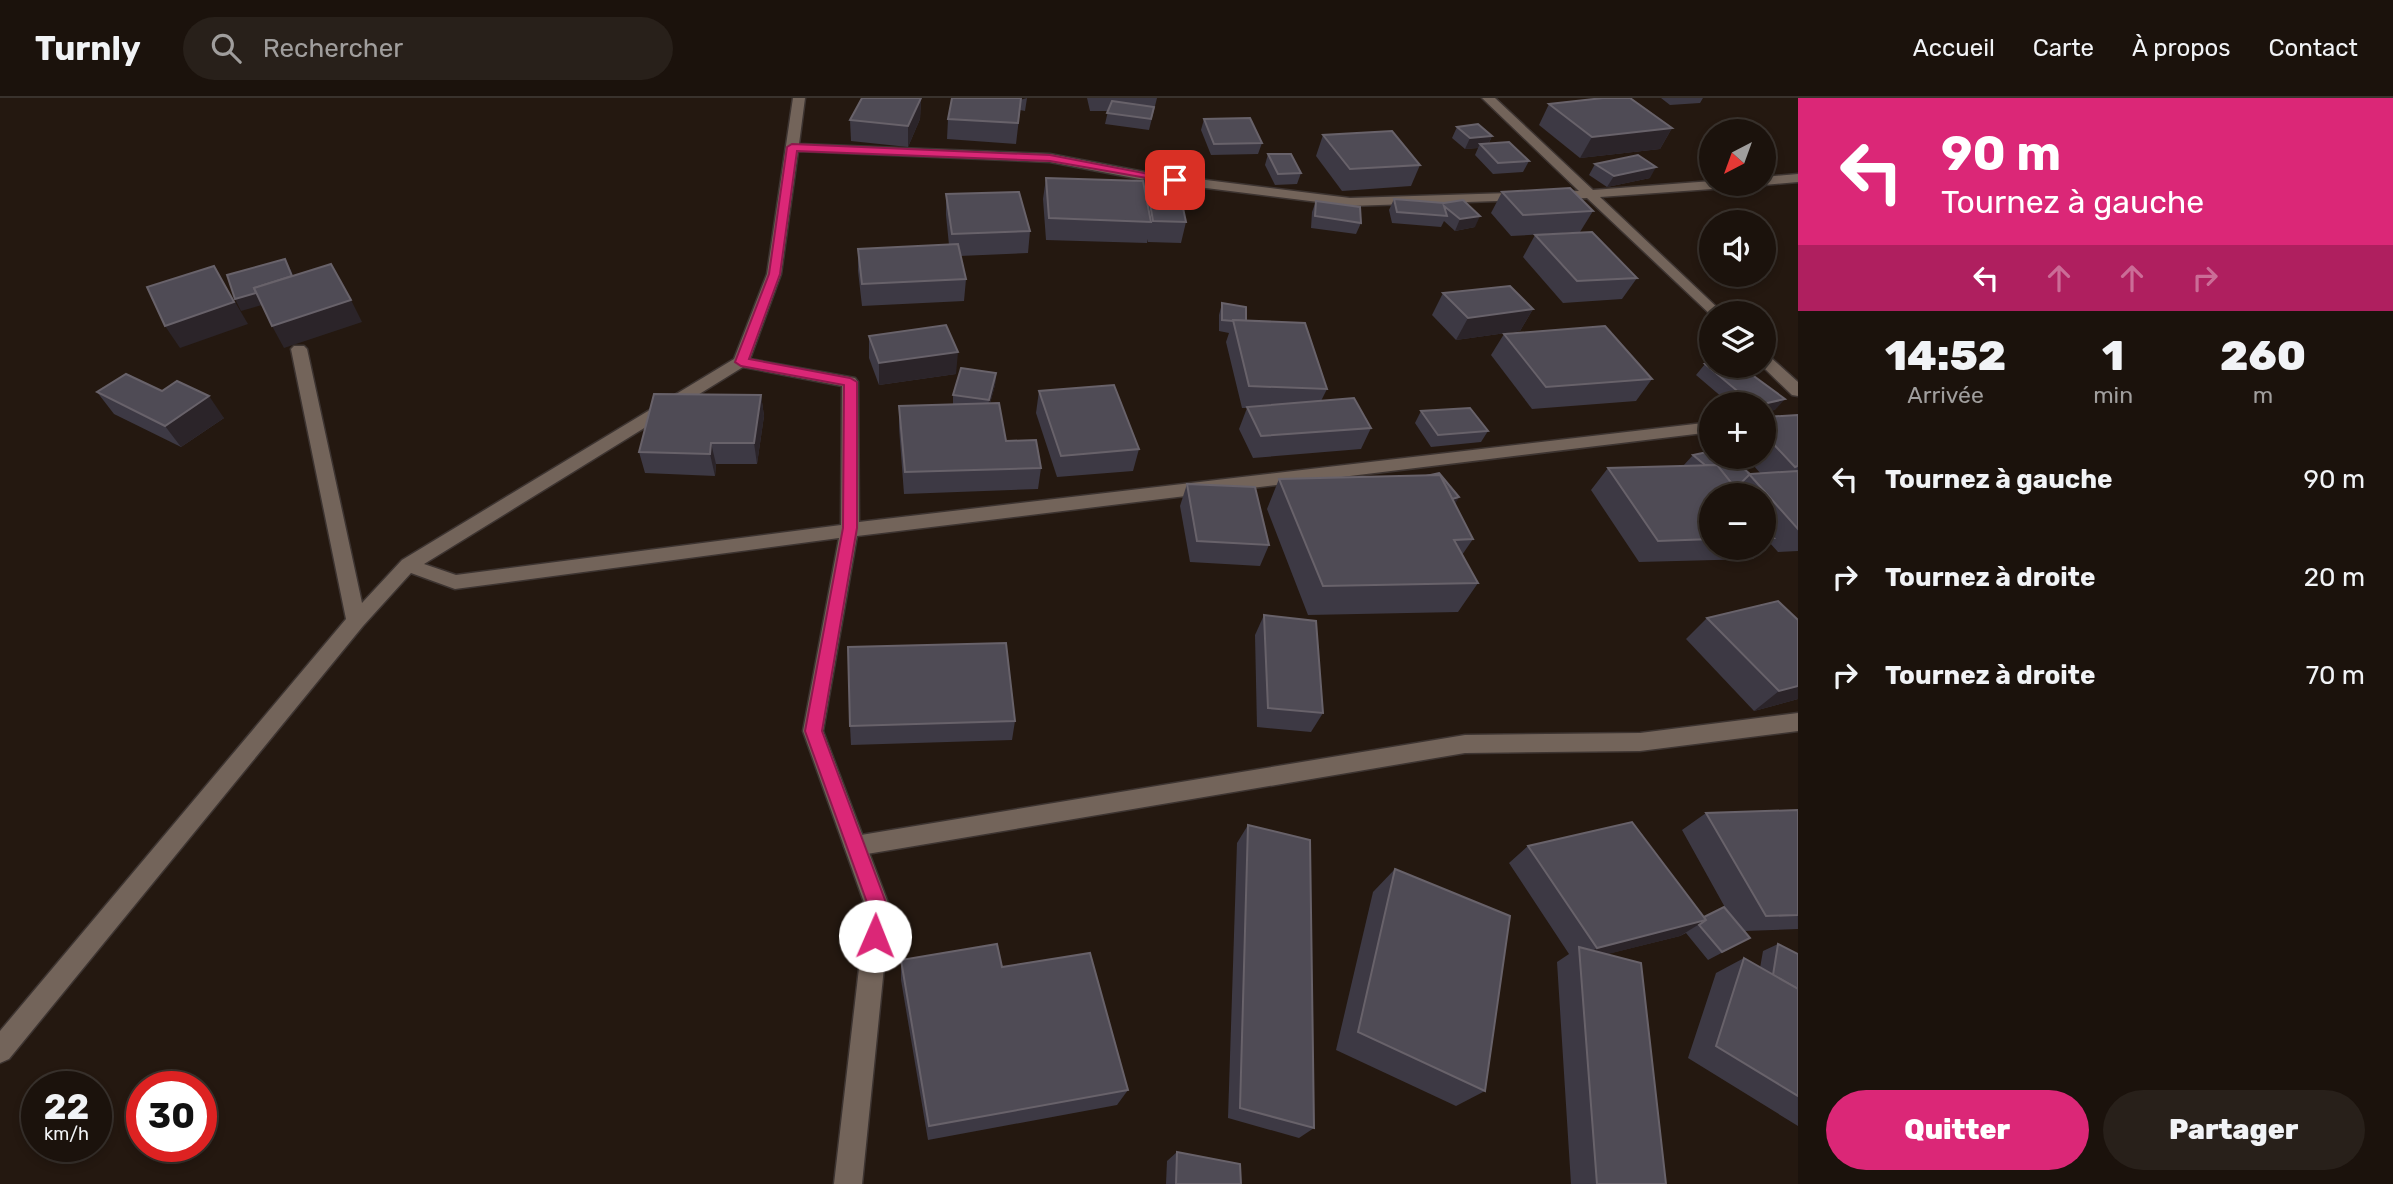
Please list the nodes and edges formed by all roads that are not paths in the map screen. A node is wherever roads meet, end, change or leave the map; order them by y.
1 (799, 98) edge
2 (1488, 98) edge
3 (792, 147) junction
4 (1798, 178) edge
5 (1776, 180) edge
6 (1699, 186) edge
7 (1590, 194) junction
8 (1703, 301) edge
9 (299, 349) dead end
10 (741, 362) junction
11 (1776, 370) edge
12 (1798, 391) edge
13 (1699, 428) edge
14 (850, 528) junction
15 (408, 565) junction
16 (356, 621) junction
17 (1798, 722) edge
18 (855, 846) junction
19 (0, 1050) edge
20 (848, 1184) edge

1 - 3 street
2 - 7 street
3 - 7 street
3 - 10 street
4 - 5 street
6 - 7 street
7 - 8 street
9 - 16 street
10 - 14 street
10 - 15 street
11 - 12 street
13 - 14 street
14 - 15 street
14 - 18 street
15 - 16 street
16 - 19 street
17 - 18 street
18 - 20 street

